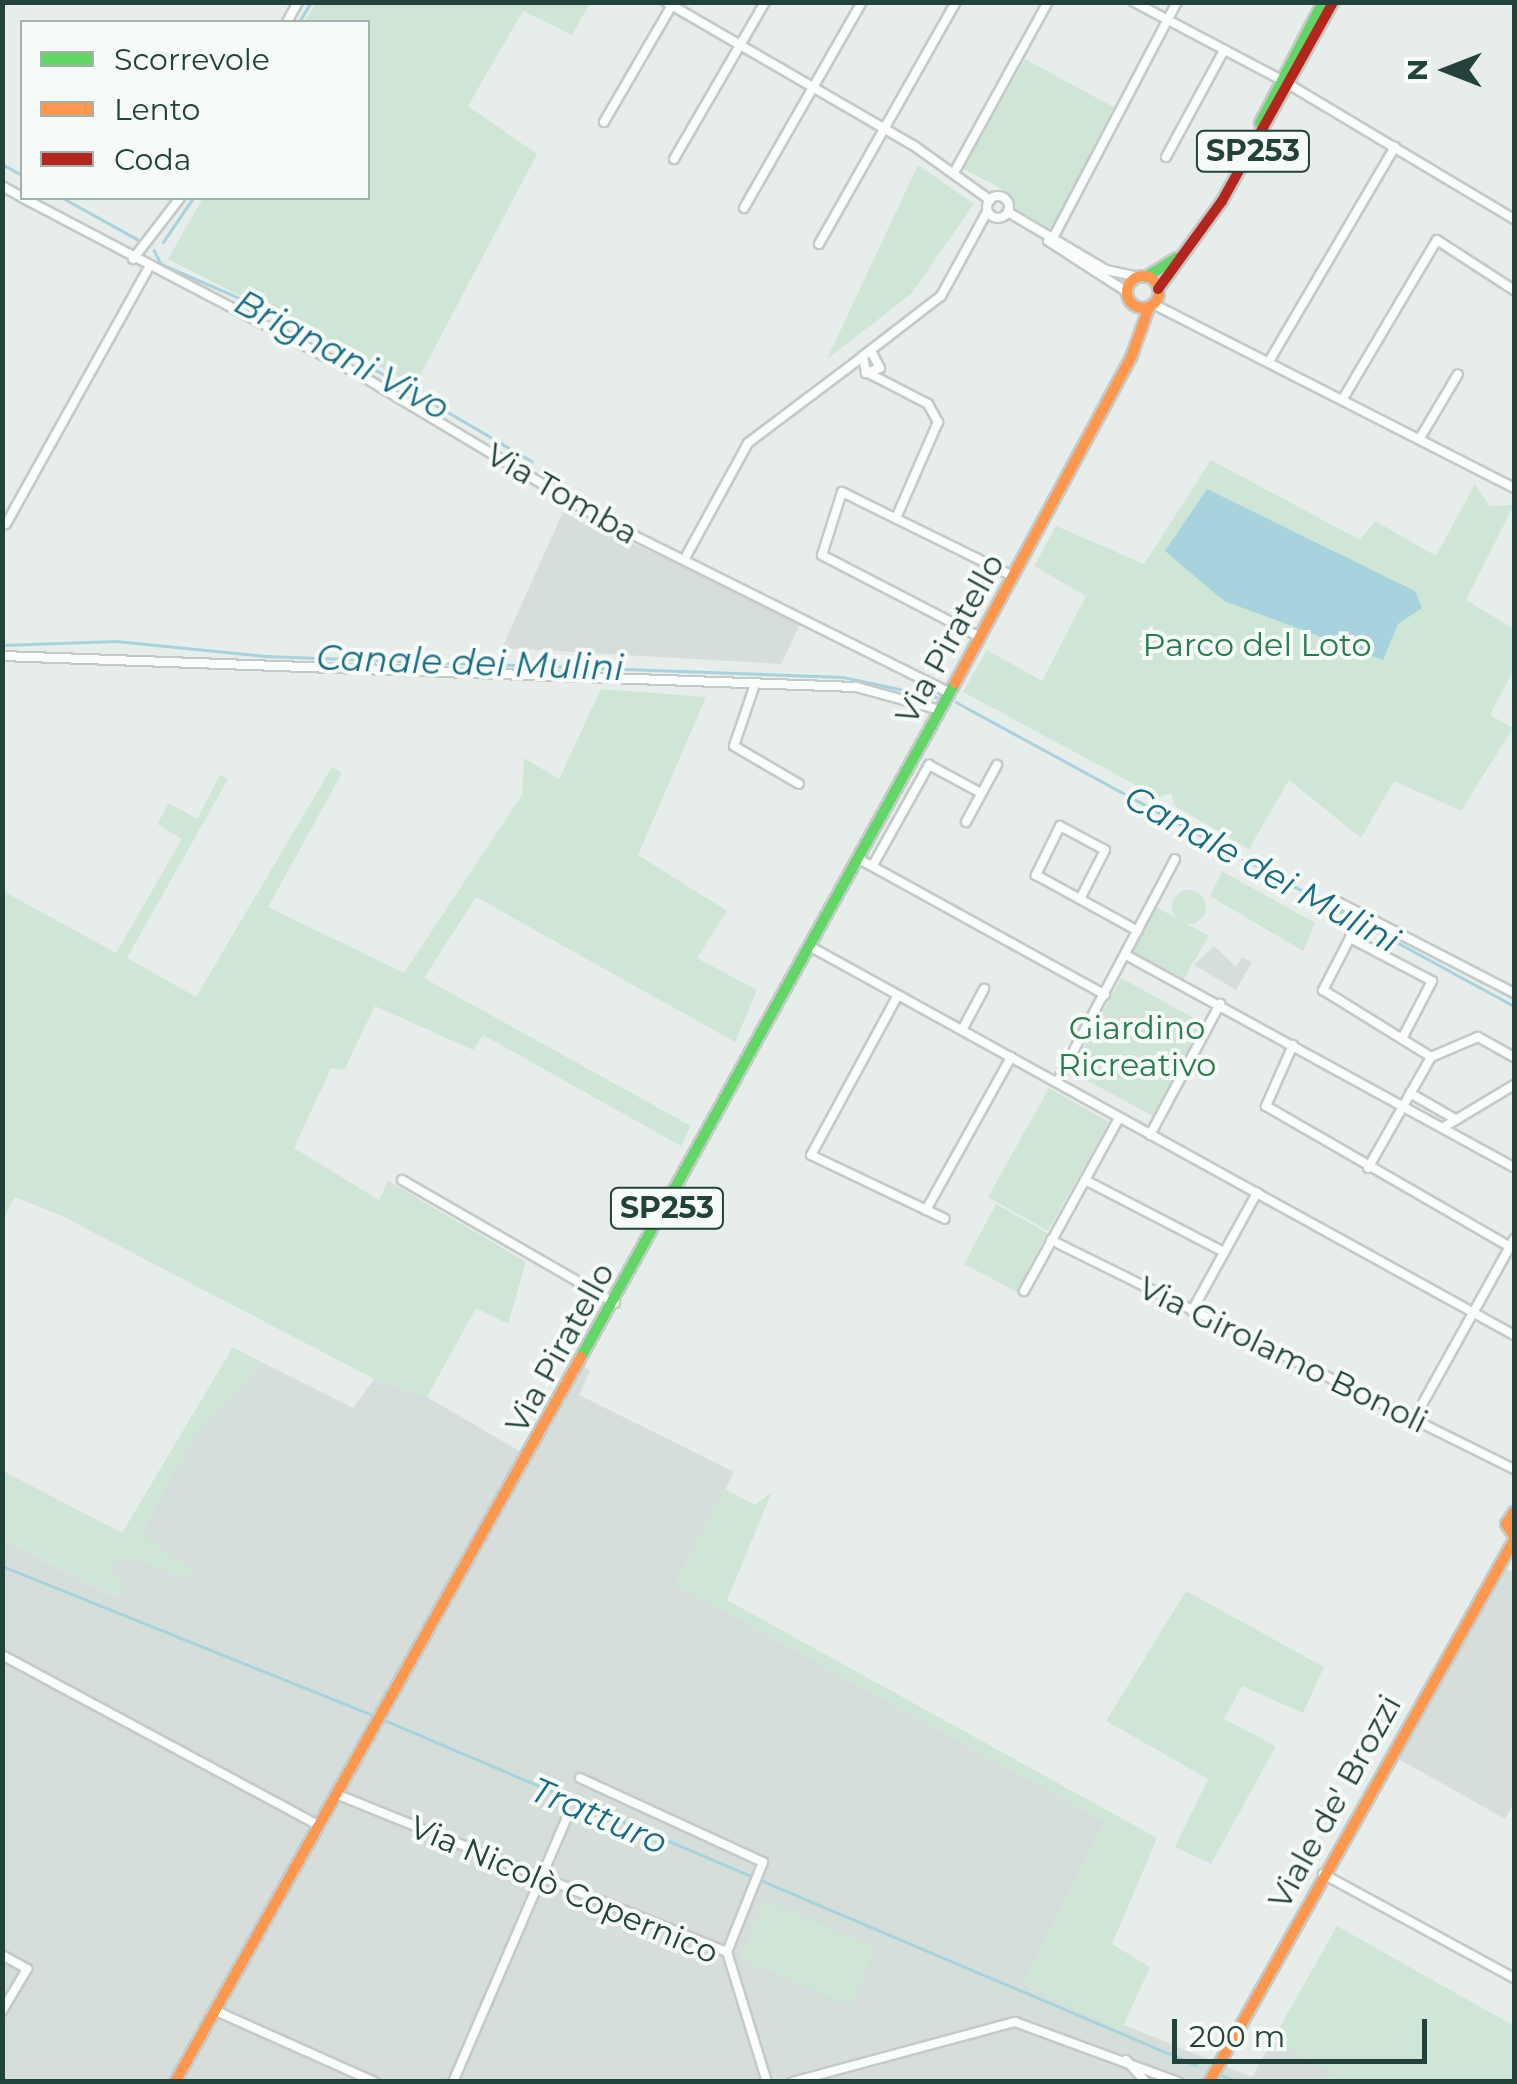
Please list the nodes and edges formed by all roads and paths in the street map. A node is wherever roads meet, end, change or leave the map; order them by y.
1 (765, 2) edge
2 (862, 2) edge
3 (956, 2) edge
4 (1048, 2) edge
5 (1134, 2) edge
6 (1177, 2) edge
7 (1323, 2) edge
8 (1333, 2) edge
9 (670, 4) edge
10 (1167, 20) junction
11 (741, 46) junction
12 (1224, 50) junction
13 (1286, 83) junction
14 (812, 87) junction
15 (604, 122) dead end
16 (884, 128) junction
17 (1395, 147) junction
18 (1166, 157) dead end
19 (674, 160) dead end
20 (955, 171) junction
21 (28, 200) edge
22 (178, 200) edge
23 (990, 200) junction
24 (744, 208) dead end
25 (987, 212) junction
26 (1004, 215) junction
27 (1514, 218) edge
28 (981, 230) junction
29 (1053, 238) junction
30 (819, 244) dead end
31 (133, 258) junction
32 (148, 268) junction
33 (1142, 277) junction
34 (1514, 290) edge
35 (1129, 297) junction
36 (1154, 299) junction
37 (872, 353) junction
38 (861, 358) junction
39 (1271, 358) junction
40 (1124, 371) junction
41 (842, 372) junction
42 (866, 372) junction
43 (1458, 374) dead end
44 (1344, 397) junction
45 (1420, 438) junction
46 (1514, 487) edge
47 (896, 518) junction
48 (6, 524) dead end
49 (684, 560) junction
50 (1013, 576) junction
51 (980, 637) junction
52 (2, 656) edge
53 (755, 684) junction
54 (950, 692) junction
55 (940, 710) junction
56 (997, 764) dead end
57 (799, 784) dead end
58 (981, 793) junction
59 (966, 822) dead end
60 (860, 858) junction
61 (1175, 860) dead end
62 (872, 865) junction
63 (1080, 899) junction
64 (1334, 900) dead end
65 (1138, 931) junction
66 (811, 947) junction
67 (1126, 955) junction
68 (984, 990) dead end
69 (1514, 991) edge
70 (1105, 994) junction
71 (898, 995) junction
72 (1220, 1004) junction
73 (962, 1030) junction
74 (1404, 1034) junction
75 (1293, 1044) junction
76 (1011, 1057) junction
77 (1431, 1057) junction
78 (1514, 1057) edge
79 (1057, 1082) junction
80 (1514, 1086) edge
81 (1410, 1093) junction
82 (1403, 1105) junction
83 (1119, 1118) junction
84 (1455, 1119) junction
85 (1444, 1127) junction
86 (1150, 1134) junction
87 (1514, 1167) edge
88 (1368, 1168) junction
89 (402, 1180) dead end
90 (1084, 1180) junction
91 (1256, 1193) junction
92 (926, 1210) junction
93 (945, 1219) dead end
94 (1051, 1240) junction
95 (1512, 1243) edge
96 (1224, 1252) junction
97 (1024, 1290) dead end
98 (614, 1303) junction
99 (1192, 1311) junction
100 (1474, 1311) junction
101 (1514, 1334) edge
102 (1414, 1419) junction
103 (1514, 1469) edge
104 (1514, 1512) edge
105 (1510, 1538) edge
106 (2, 1656) edge
107 (580, 1778) dead end
108 (336, 1794) junction
109 (567, 1818) dead end
110 (318, 1825) junction
111 (1323, 1874) junction
112 (536, 1881) junction
113 (728, 1952) junction
114 (2, 1956) edge
115 (1514, 1978) edge
116 (2, 2011) edge
117 (216, 2011) junction
118 (1122, 2056) junction
119 (175, 2082) edge
120 (375, 2082) edge
121 (454, 2082) edge
122 (767, 2082) edge
123 (792, 2082) edge
124 (1146, 2082) edge
125 (1178, 2082) edge
126 (1209, 2082) edge

1 - 11 street
2 - 14 street
3 - 16 street
4 - 20 street
5 - 10 street
6 - 10 street
7 - 13 main road, Via Piratello / SP253
8 - 13 main road, Via Piratello / SP253
9 - 11 street
9 - 15 street
10 - 12 street
10 - 29 street
11 - 14 street
11 - 19 street
12 - 13 street
12 - 18 street
13 - 17 street
13 - 33 main road, Via Piratello / SP253
13 - 36 main road, Via Piratello / SP253
14 - 16 street
14 - 24 street
16 - 20 street
16 - 30 street
17 - 27 street
17 - 39 street
20 - 23 street
21 - 31 street, Via Tomba
22 - 31 street
23 - 25 street
23 - 26 street
25 - 26 street
25 - 28 street
26 - 28 street
26 - 29 street
26 - 35 street
28 - 37 street
29 - 33 street
31 - 32 street, Via Tomba
32 - 48 street
32 - 49 street, Via Tomba
33 - 35 main road, Via Piratello / SP253
33 - 36 main road
34 - 44 street
35 - 36 main road
35 - 40 main road, Via Piratello / SP253
36 - 39 street
36 - 40 main road, Via Piratello / SP253
37 - 38 street
37 - 42 street
38 - 41 street
38 - 42 street
39 - 44 street
40 - 50 main road, Via Piratello / SP253
41 - 42 street
41 - 49 street
42 - 47 street
43 - 45 street
44 - 45 street
45 - 46 street
47 - 50 street
47 - 51 street
49 - 54 street, Via Tomba
50 - 51 main road, Via Piratello / SP253
51 - 54 main road, Via Piratello / SP253
52 - 53 street
53 - 55 street
53 - 57 street
54 - 55 main road, Via Piratello / SP253
55 - 60 main road, Via Piratello / SP253
56 - 58 street
58 - 59 street
58 - 62 street
60 - 62 street
60 - 66 main road, Via Piratello / SP253
61 - 65 street
62 - 70 street
63 - 63 street
63 - 65 street
64 - 69 street
65 - 67 street
66 - 71 street
66 - 98 main road, Via Piratello / SP253
67 - 70 street
67 - 72 street
68 - 73 street
70 - 79 street
71 - 73 street
71 - 92 street
72 - 75 street
72 - 86 street
73 - 76 street
74 - 74 street
74 - 77 street
75 - 82 street
75 - 88 street
76 - 79 street
76 - 92 street
77 - 78 street
77 - 81 street
79 - 83 street
80 - 84 street
81 - 82 street
81 - 84 street
82 - 85 street
82 - 88 street
83 - 86 street
83 - 90 street
84 - 85 street
85 - 87 street
86 - 91 street
88 - 95 street
89 - 98 street
90 - 94 street
90 - 96 street
91 - 96 street
91 - 100 street
92 - 93 street
94 - 97 street
94 - 99 street, Via Girolamo Bonoli
95 - 100 street
96 - 99 street
98 - 108 main road, Via Piratello / SP253
99 - 102 street, Via Girolamo Bonoli
100 - 101 street
100 - 102 street
102 - 103 street, Via Girolamo Bonoli
104 - 105 main road, Viale de' Brozzi
105 - 111 main road, Viale de' Brozzi
106 - 110 street
107 - 113 street
108 - 110 main road, Via Piratello / SP253
108 - 112 street, Via Nicolò Copernico
109 - 112 street
110 - 117 main road, Via Piratello / SP253
111 - 115 street
111 - 126 main road, Viale de' Brozzi
112 - 113 street, Via Nicolò Copernico
112 - 121 street
113 - 122 street, Via Nicolò Copernico
114 - 116 street
117 - 119 main road, Via Piratello / SP253
117 - 120 street
118 - 123 street
118 - 124 street
118 - 125 street

